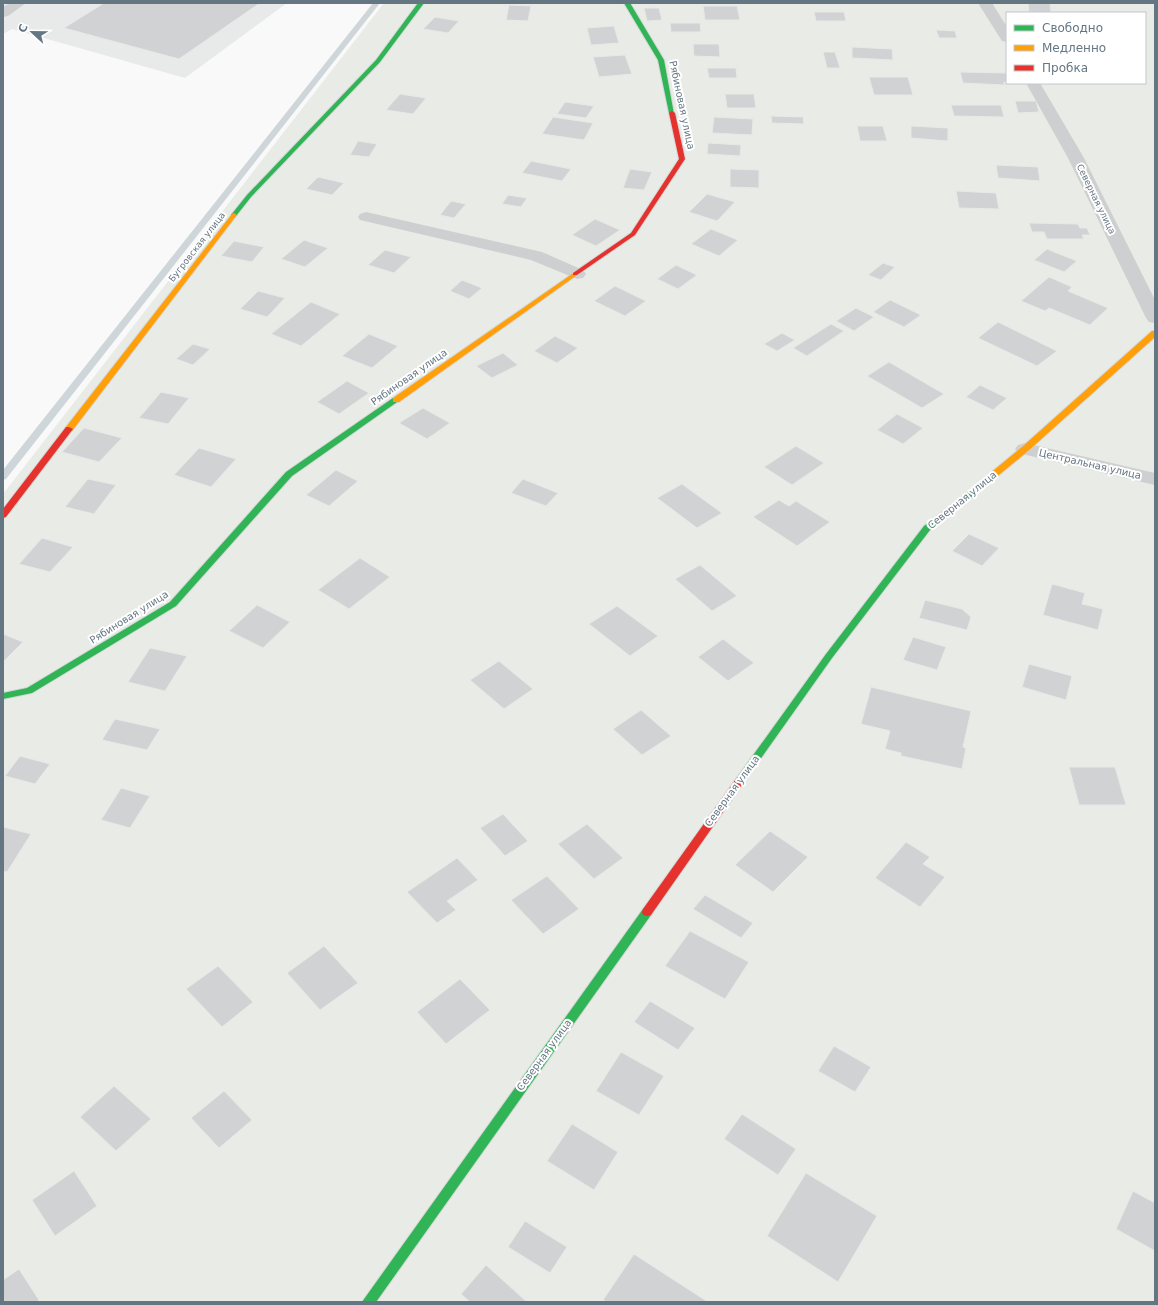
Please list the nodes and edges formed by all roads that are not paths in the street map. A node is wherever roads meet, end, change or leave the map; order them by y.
1 (19, 3) edge
2 (421, 3) edge
3 (627, 3) edge
4 (985, 3) edge
5 (3, 12) edge
6 (1006, 36) edge
7 (1034, 84) edge
8 (366, 217) dead end
9 (577, 274) junction
10 (1155, 318) edge
11 (1155, 334) edge
12 (1025, 449) junction
13 (1155, 479) edge
14 (3, 515) edge
15 (3, 696) edge
16 (368, 1302) edge

1 - 5 street
2 - 14 street, Бугровская улица
3 - 9 street, Рябиновая улица
4 - 6 street
7 - 10 street, Северная улица
8 - 9 street
9 - 15 street, Рябиновая улица
11 - 12 street, Северная улица
12 - 13 street, Центральная улица
12 - 16 street, Северная улица

